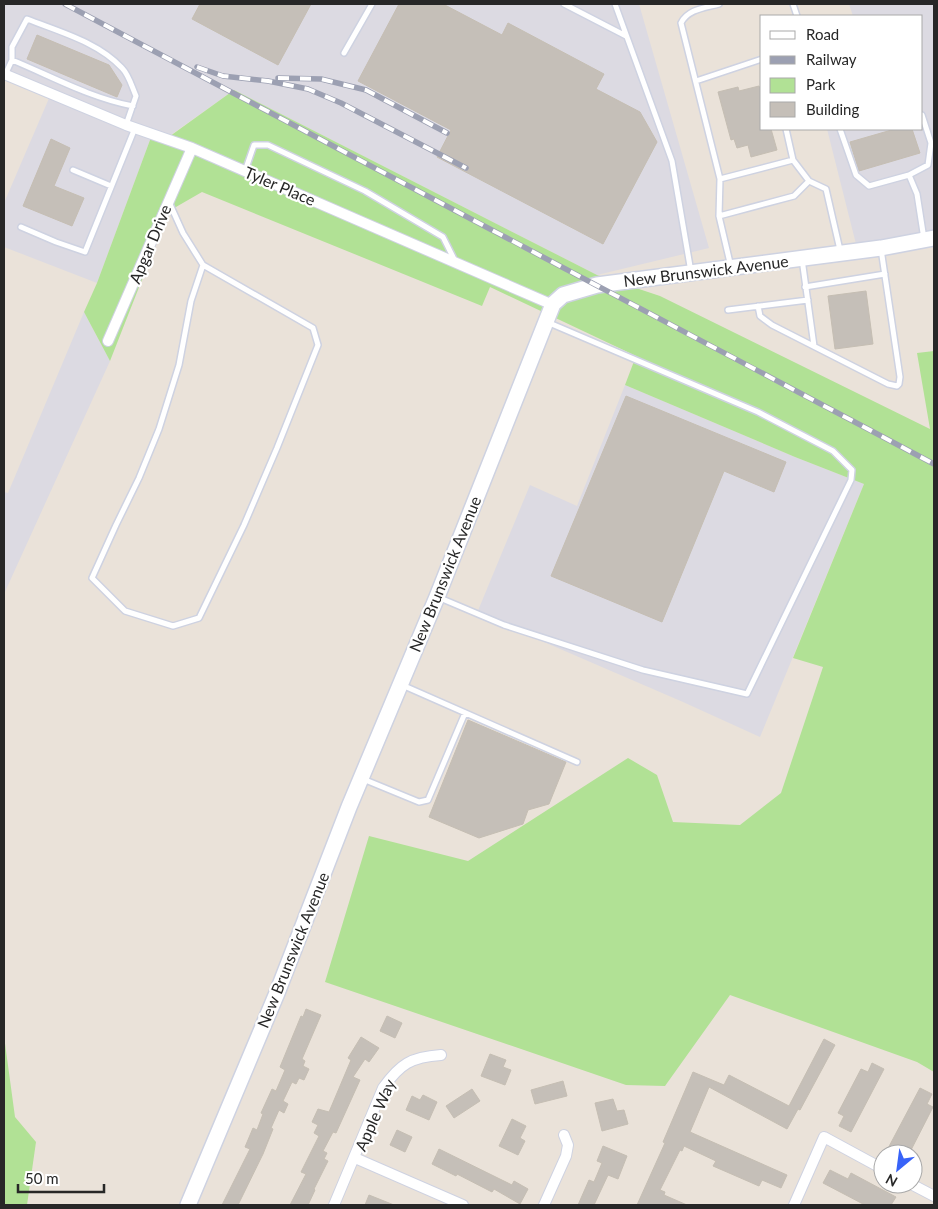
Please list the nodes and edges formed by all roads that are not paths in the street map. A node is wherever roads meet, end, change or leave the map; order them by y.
1 (372, 4) edge
2 (564, 4) edge
3 (615, 4) edge
4 (719, 4) edge
5 (626, 36) junction
6 (344, 53) dead end
7 (12, 60) junction
8 (760, 61) edge
9 (4, 74) edge
10 (696, 81) junction
11 (133, 106) junction
12 (923, 118) edge
13 (131, 127) junction
14 (786, 130) edge
15 (840, 130) edge
16 (192, 148) junction
17 (794, 160) junction
18 (73, 170) dead end
19 (245, 171) junction
20 (909, 175) junction
21 (720, 179) junction
22 (809, 181) junction
23 (111, 186) junction
24 (169, 202) junction
25 (719, 216) junction
26 (21, 227) dead end
27 (929, 239) edge
28 (881, 248) junction
29 (840, 253) junction
30 (802, 259) junction
31 (456, 262) junction
32 (203, 265) junction
33 (732, 268) junction
34 (691, 272) junction
35 (885, 274) junction
36 (805, 287) junction
37 (808, 300) junction
38 (553, 305) junction
39 (758, 306) junction
40 (728, 310) dead end
41 (546, 322) junction
42 (108, 341) dead end
43 (814, 346) junction
44 (437, 597) junction
45 (400, 684) junction
46 (465, 712) junction
47 (577, 762) dead end
48 (361, 778) junction
49 (441, 1055) dead end
50 (564, 1134) dead end
51 (355, 1158) junction
52 (873, 1164) edge
53 (923, 1190) edge
54 (934, 1196) edge
55 (188, 1205) edge
56 (334, 1205) edge
57 (463, 1205) edge
58 (544, 1205) edge
59 (794, 1205) edge

1 - 6 lane
2 - 5 lane
3 - 5 lane
4 - 10 lane
5 - 34 lane
7 - 9 lane
7 - 11 lane
7 - 11 lane
8 - 10 lane
9 - 13 street, Tyler Place
10 - 21 lane
11 - 13 lane
12 - 20 lane
13 - 16 street, Tyler Place
13 - 23 lane
14 - 17 lane
15 - 20 lane
16 - 19 street, Tyler Place
16 - 24 street, Apgar Drive
17 - 21 lane
17 - 22 lane
18 - 23 lane
19 - 31 street, Tyler Place
19 - 31 lane
20 - 27 lane
21 - 25 lane
22 - 25 lane
22 - 29 lane
23 - 26 lane
24 - 32 lane
24 - 42 street, Apgar Drive
25 - 33 lane
27 - 28 street, New Brunswick Avenue
28 - 29 street, New Brunswick Avenue
28 - 35 lane
29 - 30 street, New Brunswick Avenue
30 - 33 street, New Brunswick Avenue
30 - 36 lane
31 - 38 street, Tyler Place
32 - 32 lane
33 - 34 street, New Brunswick Avenue
34 - 38 street, New Brunswick Avenue
35 - 36 lane
35 - 43 lane
36 - 37 lane
37 - 39 lane
37 - 43 lane
38 - 41 street, New Brunswick Avenue
39 - 40 lane
39 - 43 lane
41 - 44 street, New Brunswick Avenue
41 - 44 lane
44 - 45 street, New Brunswick Avenue
45 - 46 lane
45 - 48 street, New Brunswick Avenue
46 - 47 lane
46 - 48 lane
48 - 55 street, New Brunswick Avenue
49 - 51 street, Apple Way
50 - 58 street
51 - 56 street, Apple Way
51 - 57 street
52 - 59 street
53 - 54 street

